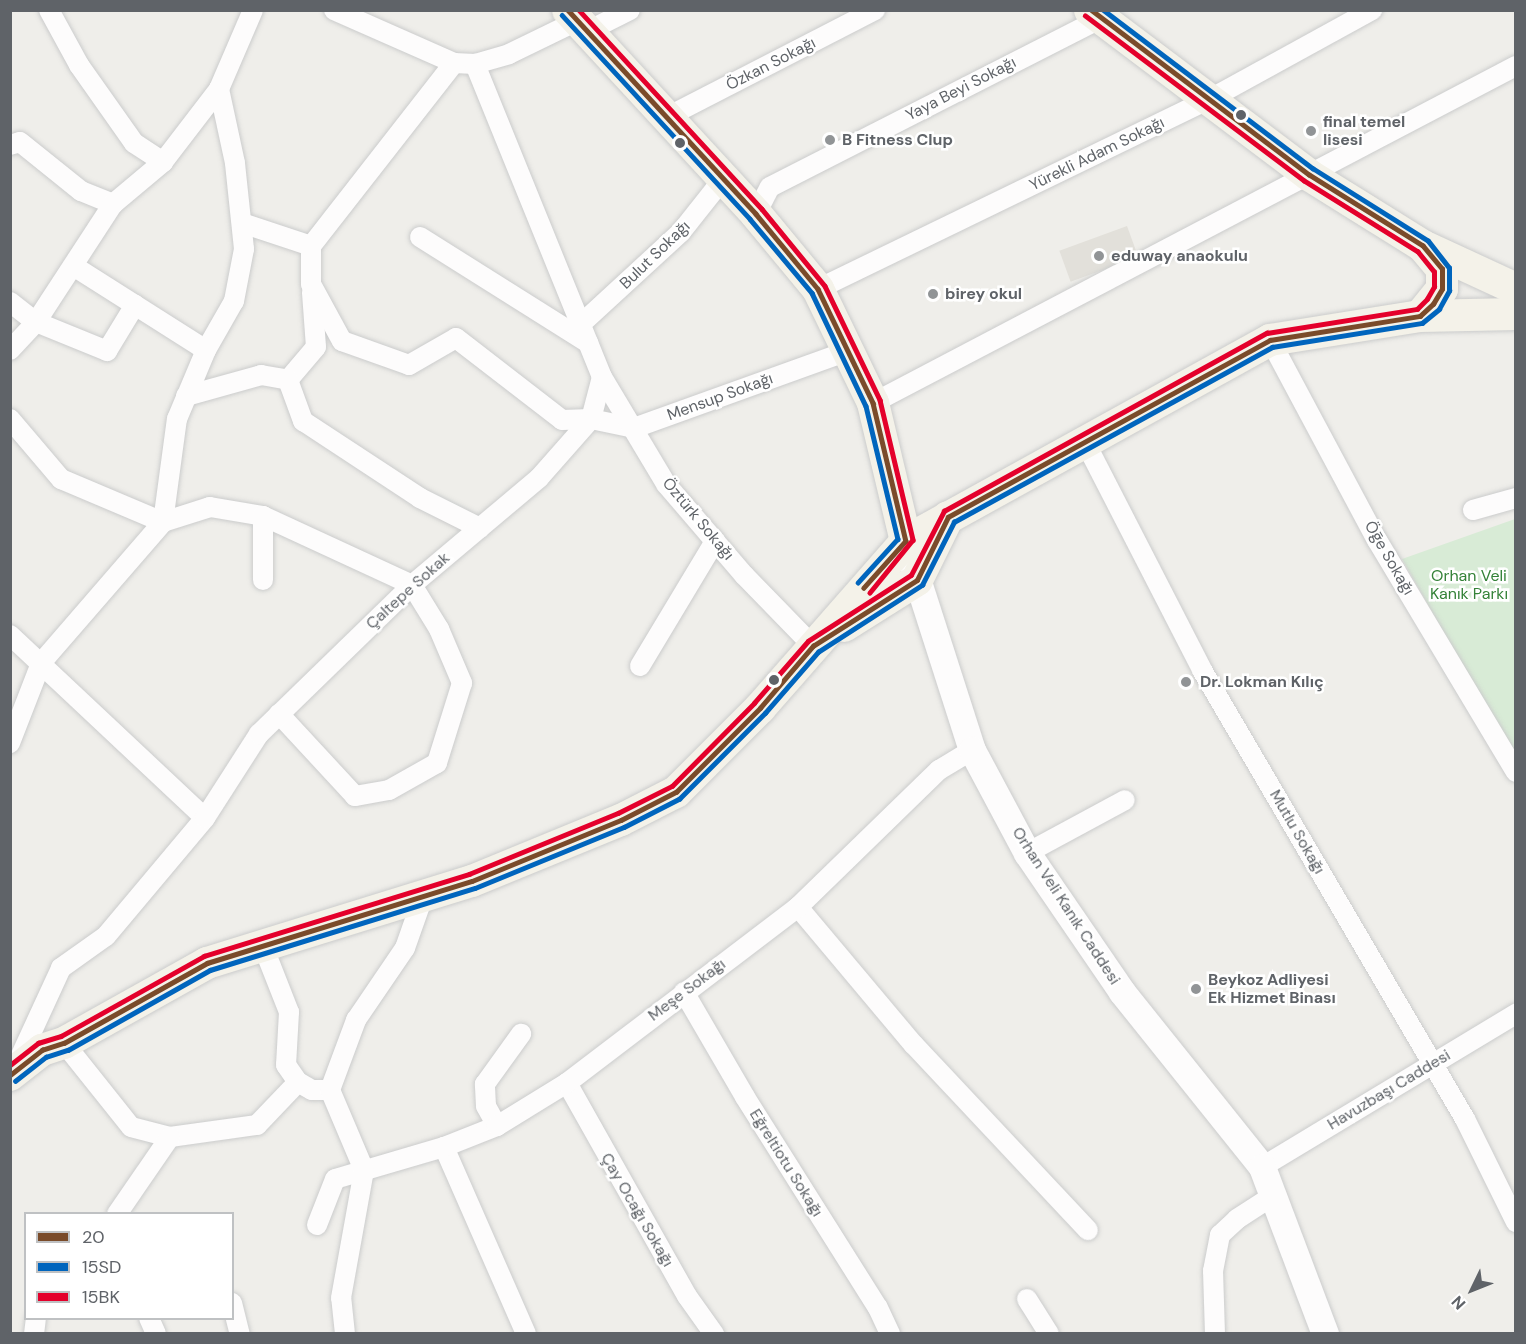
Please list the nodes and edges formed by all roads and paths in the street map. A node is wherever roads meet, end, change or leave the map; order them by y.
1 (49, 10) edge
2 (253, 10) edge
3 (334, 10) edge
4 (630, 10) edge
5 (875, 10) edge
6 (1372, 10) edge
7 (1102, 13) edge
8 (577, 21) edge
9 (454, 63) junction
10 (475, 64) junction
11 (1515, 66) edge
12 (219, 89) junction
13 (1212, 99) junction
14 (668, 117) junction
15 (10, 145) edge
16 (163, 162) junction
17 (1309, 175) junction
18 (723, 179) junction
19 (113, 204) junction
20 (756, 213) junction
21 (242, 223) junction
22 (420, 237) dead end
23 (311, 246) junction
24 (1423, 246) junction
25 (75, 267) junction
26 (311, 284) junction
27 (818, 289) junction
28 (1515, 289) edge
29 (10, 302) edge
30 (135, 305) junction
31 (1515, 314) edge
32 (1420, 316) junction
33 (36, 322) junction
34 (585, 334) junction
35 (1270, 340) junction
36 (10, 350) edge
37 (206, 350) junction
38 (848, 351) junction
39 (602, 377) junction
40 (288, 380) junction
41 (186, 396) junction
42 (873, 403) junction
43 (10, 419) edge
44 (591, 419) junction
45 (634, 428) junction
46 (1084, 440) junction
47 (1515, 498) edge
48 (1473, 510) dead end
49 (263, 516) junction
50 (948, 517) junction
51 (163, 522) junction
52 (480, 528) junction
53 (906, 541) junction
54 (715, 542) junction
55 (263, 580) dead end
56 (917, 580) junction
57 (412, 585) junction
58 (10, 635) edge
59 (813, 646) junction
60 (41, 663) junction
61 (640, 666) dead end
62 (279, 714) junction
63 (10, 743) edge
64 (972, 750) junction
65 (1515, 772) edge
66 (1125, 800) dead end
67 (205, 818) junction
68 (1027, 853) junction
69 (423, 897) junction
70 (798, 907) junction
71 (263, 945) junction
72 (684, 992) junction
73 (1515, 1014) edge
74 (521, 1034) dead end
75 (64, 1043) junction
76 (1433, 1063) junction
77 (11, 1075) edge
78 (298, 1082) junction
79 (567, 1083) junction
80 (330, 1090) junction
81 (497, 1126) junction
82 (170, 1137) junction
83 (444, 1147) junction
84 (1262, 1167) junction
85 (364, 1170) junction
86 (1274, 1195) junction
87 (118, 1212) edge
88 (1515, 1222) edge
89 (317, 1226) dead end
90 (1088, 1230) dead end
91 (1027, 1299) dead end
92 (234, 1311) edge
93 (150, 1320) edge
94 (156, 1334) edge
95 (240, 1334) edge
96 (345, 1334) edge
97 (526, 1334) edge
98 (714, 1334) edge
99 (890, 1334) edge
100 (1049, 1334) edge
101 (1215, 1334) edge
102 (1325, 1334) edge

1 - 16 street
2 - 12 street
3 - 9 street
4 - 8 street
5 - 14 street, Özkan Sokağı
6 - 13 street, Yürekli Adam Sokağı
7 - 13 main road
7 - 20 street, Yaya Beyi Sokağı
8 - 10 street
8 - 14 main road, Orhan Veli Kanık Caddesi
9 - 10 street
9 - 23 street
10 - 34 street
11 - 17 street
12 - 16 street
12 - 21 street
13 - 17 main road
13 - 27 street, Yürekli Adam Sokağı
14 - 18 main road, Orhan Veli Kanık Caddesi
15 - 19 street
16 - 19 street
17 - 24 main road
17 - 42 street
18 - 20 main road, Orhan Veli Kanık Caddesi
18 - 34 street, Bulut Sokağı
19 - 25 street
20 - 27 main road, Orhan Veli Kanık Caddesi
21 - 23 street
21 - 37 street
22 - 34 street
23 - 26 street
24 - 28 main road
24 - 32 main road
25 - 30 street
25 - 33 street
26 - 40 street
26 - 44 street
27 - 38 main road, Orhan Veli Kanık Caddesi
29 - 33 street
30 - 33 street
30 - 37 street
31 - 32 main road
32 - 35 main road
33 - 36 street
34 - 39 street
35 - 46 main road
35 - 65 street, Öḡe Sokağı
37 - 41 street
38 - 42 main road, Orhan Veli Kanık Caddesi
38 - 45 street, Mensup Sokağı
39 - 44 street, Çaltepe Sokak
39 - 45 street, Öztürk Sokağı
40 - 41 street
40 - 52 street
41 - 51 street
42 - 53 main road, Orhan Veli Kanık Caddesi
43 - 51 street
44 - 45 street
44 - 52 street, Çaltepe Sokak
45 - 54 street, Öztürk Sokağı
46 - 50 main road
46 - 76 street, Mutlu Sokağı
47 - 48 street
49 - 51 street
49 - 55 street
49 - 57 street
50 - 53 main road
50 - 56 main road
51 - 60 street
52 - 57 street, Çaltepe Sokak
53 - 56 street, Orhan Veli Kanık Caddesi
53 - 59 main road
54 - 59 street, Öztürk Sokağı
54 - 61 street
56 - 59 main road
56 - 64 street, Orhan Veli Kanık Caddesi
57 - 62 street, Çaltepe Sokak
57 - 62 street
58 - 60 street
59 - 69 main road
60 - 63 street
60 - 67 street
62 - 67 street, Çaltepe Sokak
64 - 68 street, Orhan Veli Kanık Caddesi
64 - 70 street, Meşe Sokağı
66 - 68 street
67 - 77 street, Çaltepe Sokak
68 - 84 street, Orhan Veli Kanık Caddesi
69 - 71 main road
69 - 80 street
70 - 72 street, Meşe Sokağı
70 - 90 street
71 - 75 main road
71 - 78 street
72 - 79 street, Meşe Sokağı
72 - 99 street, Eğreltiotu Sokağı
73 - 76 street, Havuzbaşı Caddesi
74 - 81 street
75 - 77 main road
75 - 82 street
76 - 84 street, Havuzbaşı Caddesi
76 - 88 street, Mutlu Sokağı
78 - 80 street
78 - 82 street
79 - 81 street, Meşe Sokağı
79 - 98 street, Çay Ocağı Sokağı
80 - 85 street
81 - 83 street, Meşe Sokağı
82 - 87 street
83 - 85 street, Meşe Sokağı
83 - 97 street
84 - 86 street, Orhan Veli Kanık Caddesi
85 - 89 street, Meşe Sokağı
85 - 96 street
86 - 101 street
86 - 102 street, Orhan Veli Kanık Caddesi
91 - 100 street
92 - 95 street
93 - 94 street

